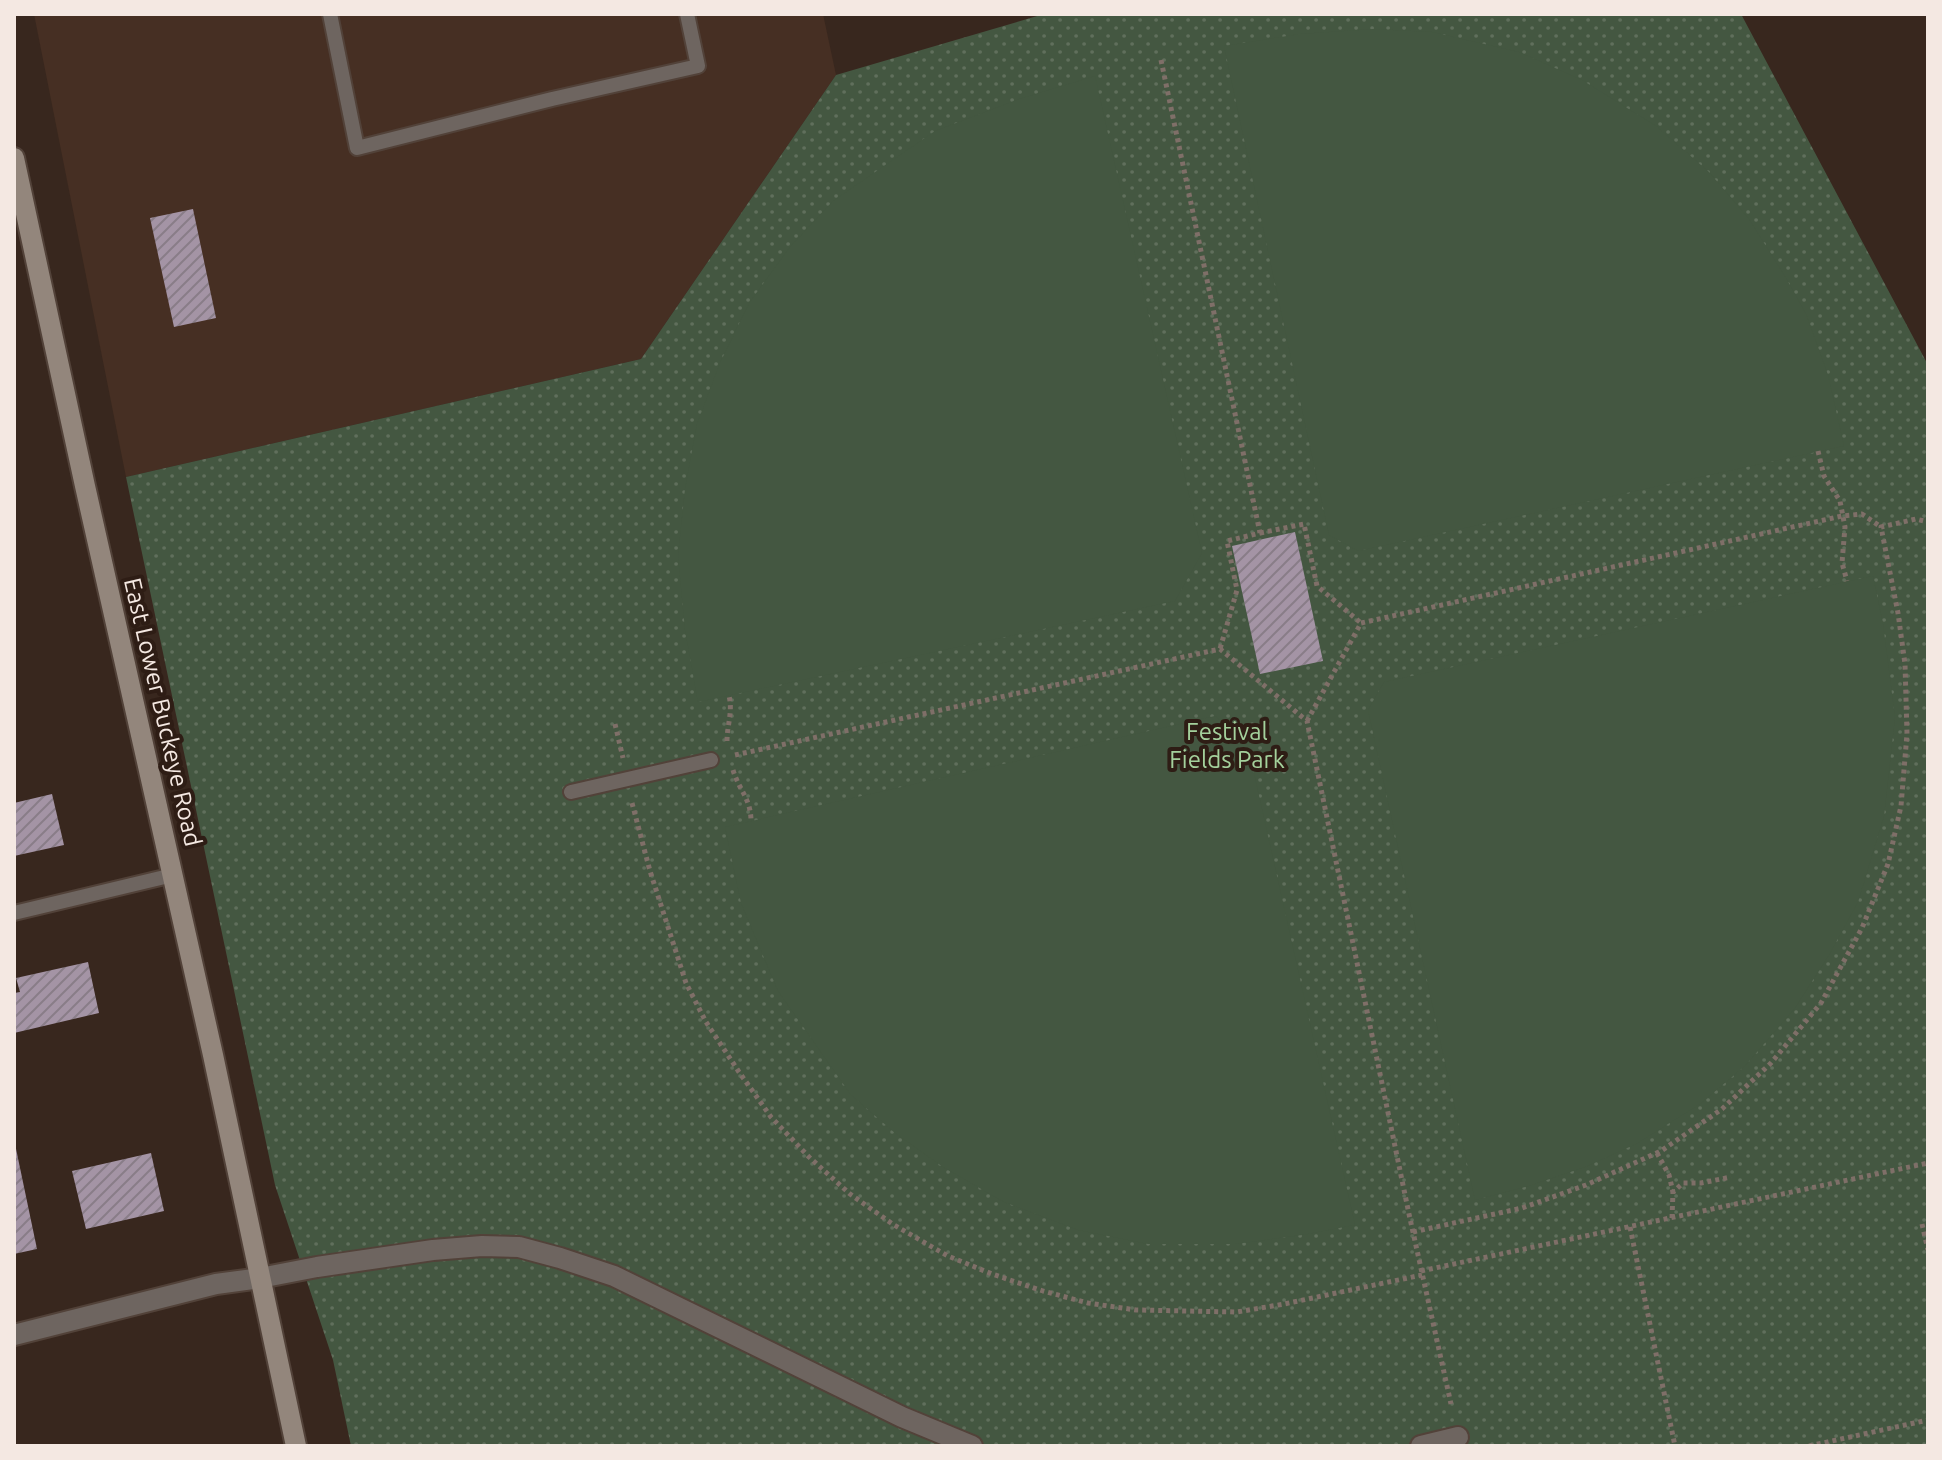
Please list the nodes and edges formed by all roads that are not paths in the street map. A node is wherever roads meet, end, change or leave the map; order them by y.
1 (330, 14) edge
2 (687, 14) edge
3 (14, 158) edge
4 (711, 760) road end
5 (571, 792) dead end
6 (173, 875) junction
7 (14, 913) edge
8 (260, 1278) junction
9 (14, 1335) edge
10 (1458, 1437) dead end
11 (296, 1446) edge
12 (972, 1446) edge
13 (1421, 1446) edge

1 - 2 lane
3 - 6 main road, East Lower Buckeye Road
4 - 5 lane
6 - 7 lane
6 - 8 main road, East Lower Buckeye Road
8 - 9 street
8 - 11 main road, East Lower Buckeye Road
8 - 12 street
10 - 13 street

